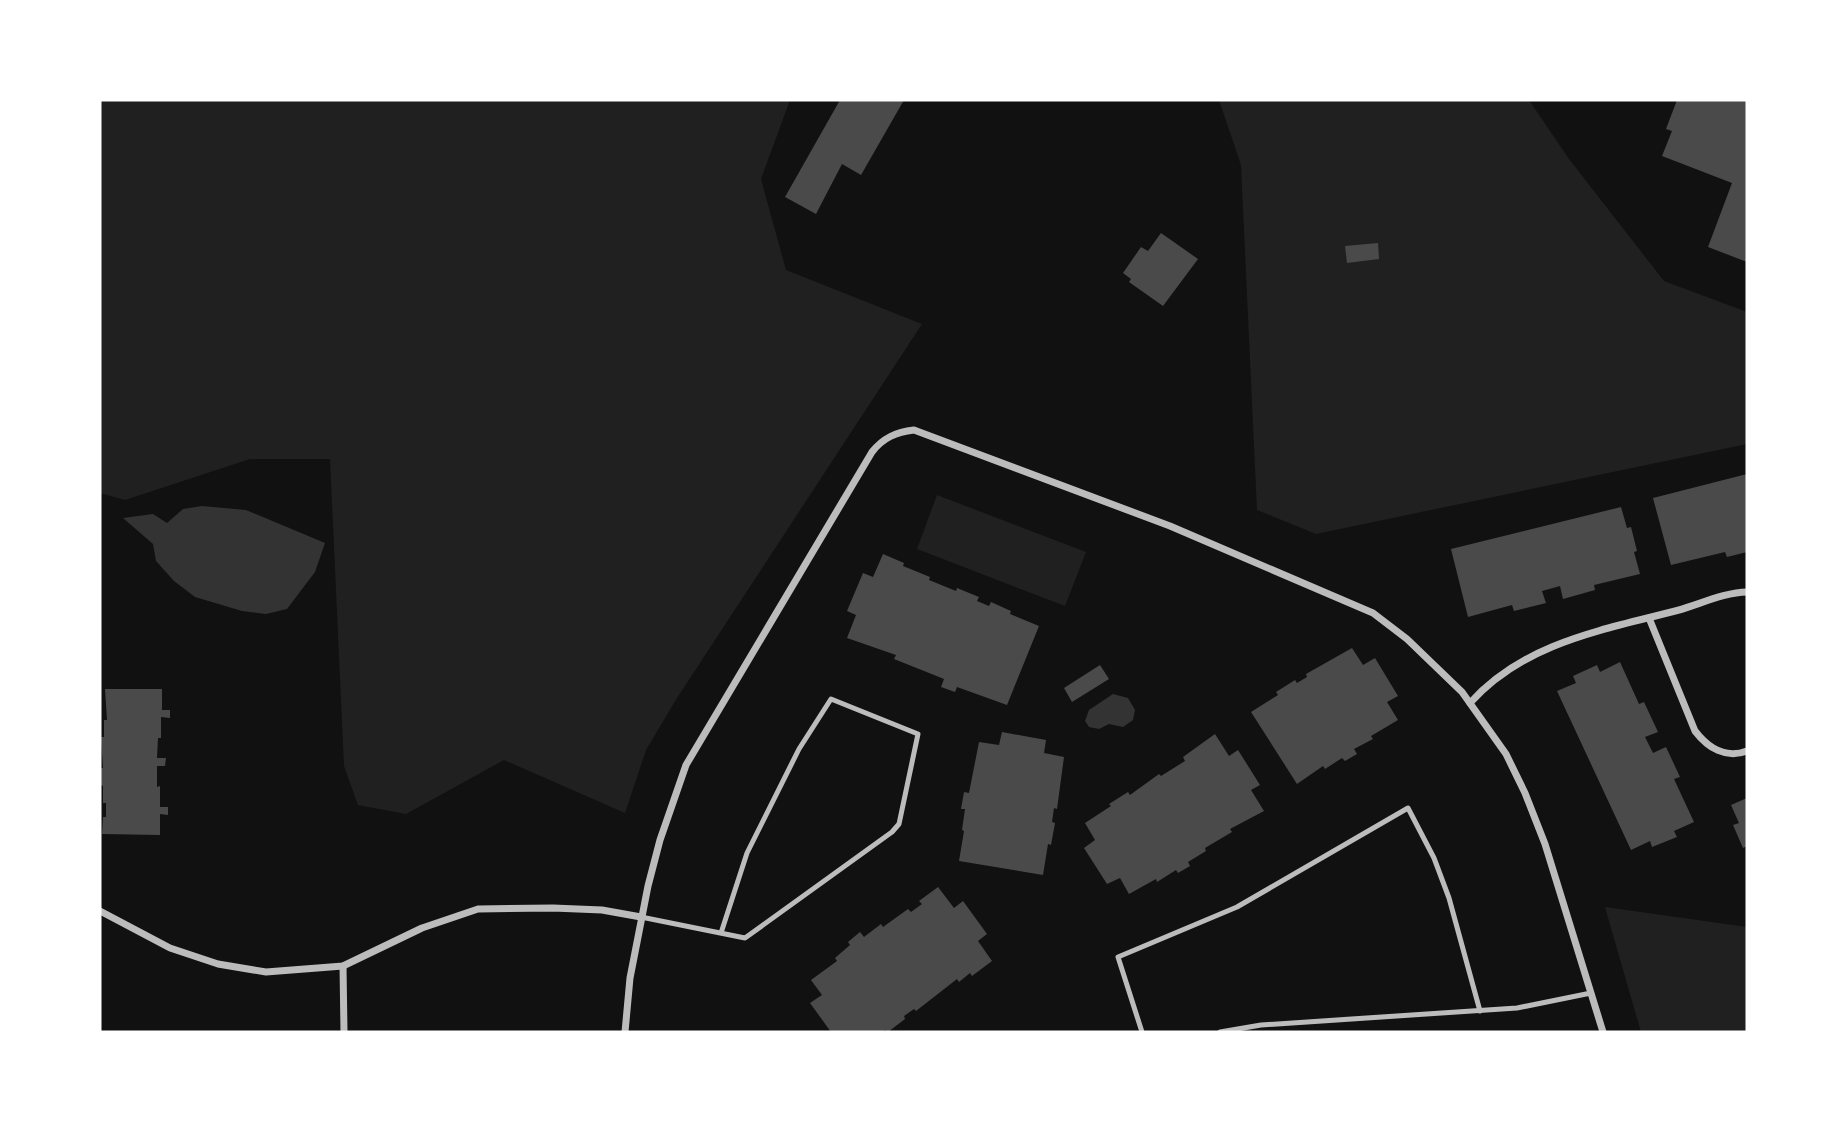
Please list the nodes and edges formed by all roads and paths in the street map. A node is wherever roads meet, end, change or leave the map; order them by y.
1 (1747, 592) edge
2 (1649, 618) junction
3 (1471, 704) junction
4 (1747, 751) edge
5 (100, 911) edge
6 (641, 917) junction
7 (721, 933) junction
8 (343, 966) junction
9 (1591, 993) junction
10 (1480, 1011) junction
11 (344, 1032) edge
12 (625, 1032) edge
13 (1142, 1032) edge
14 (1220, 1032) edge
15 (1603, 1032) edge

1 - 2 street
2 - 3 street
2 - 4 street
3 - 6 street
3 - 9 street
5 - 8 street
6 - 7 lane
6 - 8 street
6 - 12 street
7 - 7 lane
8 - 11 street
9 - 10 lane
9 - 15 street
10 - 13 lane
10 - 14 lane

